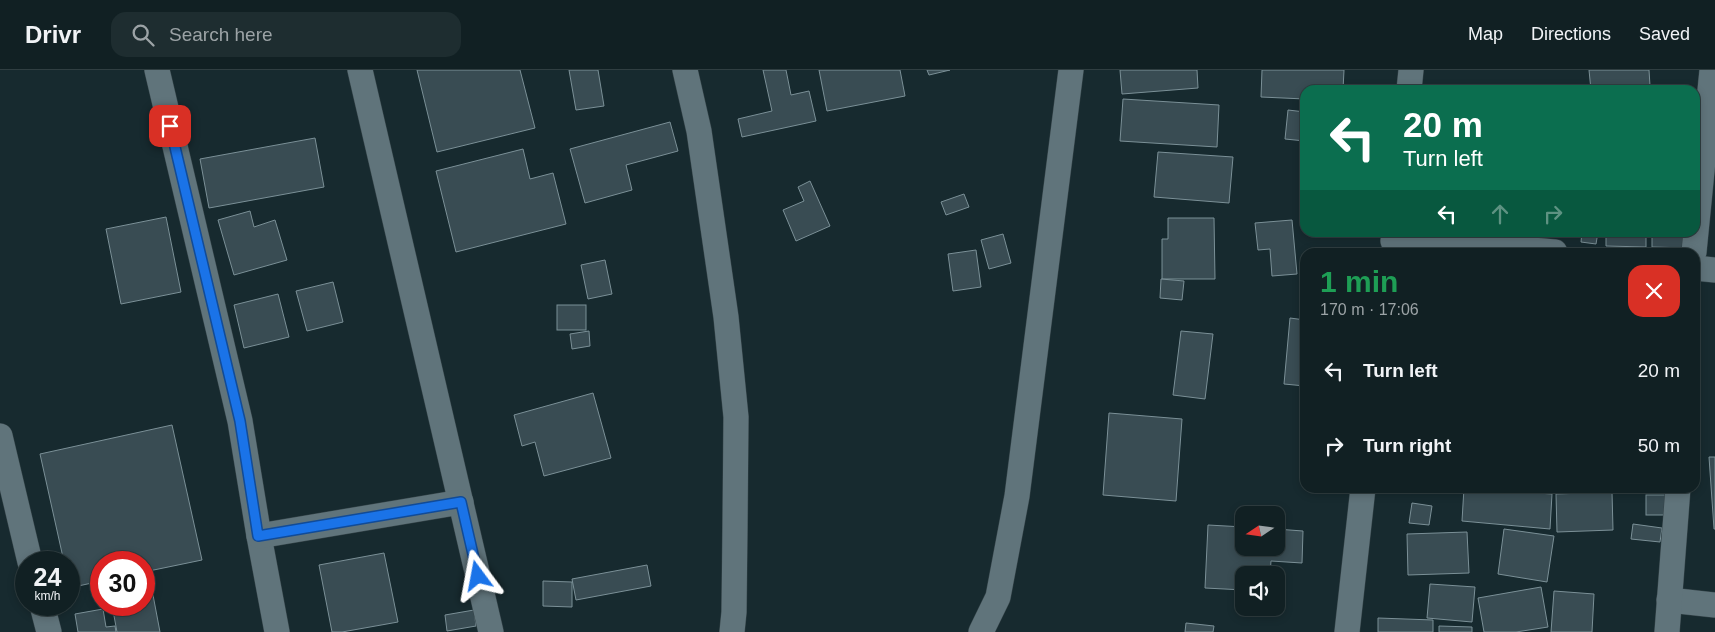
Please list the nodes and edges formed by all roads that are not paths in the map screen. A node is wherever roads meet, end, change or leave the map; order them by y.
1 (157, 70) edge
2 (360, 70) edge
3 (685, 70) edge
4 (1071, 70) edge
5 (1411, 70) edge
6 (1712, 70) edge
7 (1410, 85) edge
8 (1700, 191) edge
9 (1393, 242) edge
10 (1508, 248) edge
11 (1700, 268) edge
12 (1715, 270) edge
13 (0, 436) edge
14 (1362, 493) edge
15 (1678, 493) edge
16 (461, 502) junction
17 (258, 536) junction
18 (27, 551) edge
19 (1669, 600) junction
20 (1715, 604) edge
21 (45, 616) edge
22 (49, 632) edge
23 (277, 632) edge
24 (491, 632) edge
25 (732, 632) edge
26 (981, 632) edge
27 (1347, 632) edge
28 (1667, 632) edge

1 - 17 street
2 - 16 street
3 - 25 street
4 - 26 street
5 - 7 street
6 - 8 street
9 - 10 street
11 - 12 street
13 - 18 street
14 - 27 street
15 - 19 street
16 - 17 street
16 - 24 street
17 - 23 street
19 - 20 street
19 - 28 street
21 - 22 street

